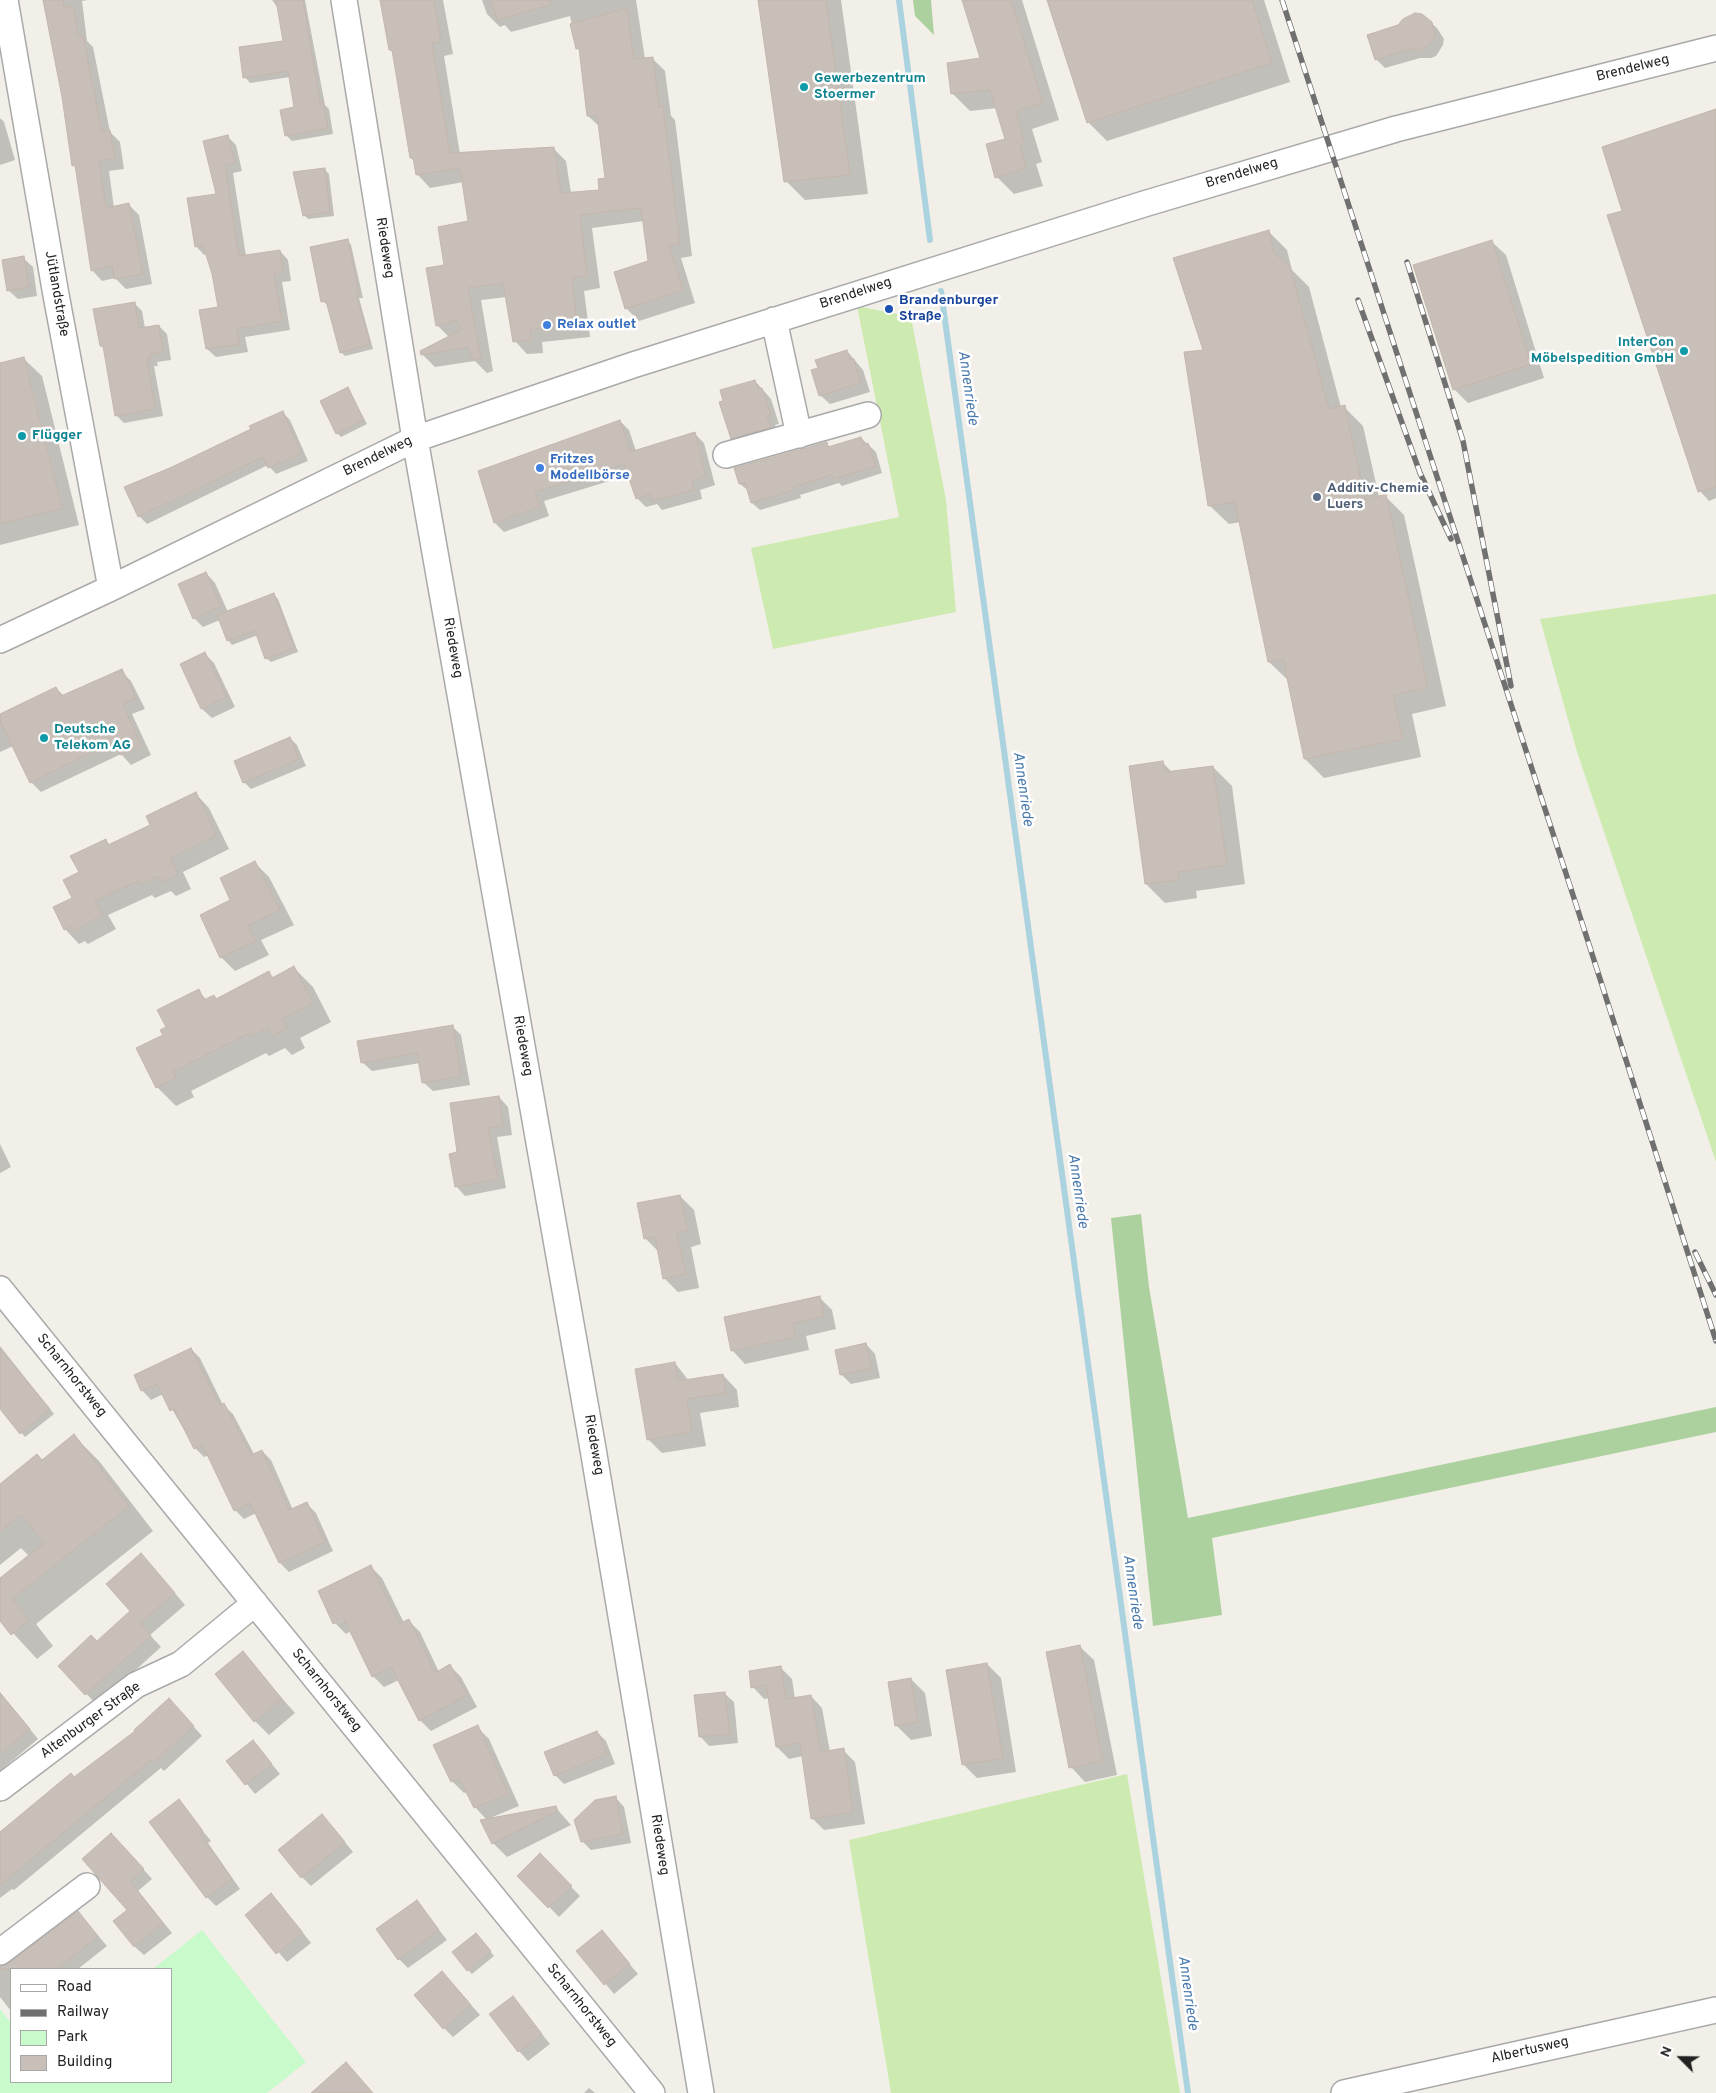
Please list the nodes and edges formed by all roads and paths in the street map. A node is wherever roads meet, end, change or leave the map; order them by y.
1 (5, 0) edge
2 (344, 0) edge
3 (1716, 48) edge
4 (9, 76) edge
5 (774, 320) junction
6 (868, 415) dead end
7 (799, 435) junction
8 (415, 438) junction
9 (726, 455) dead end
10 (111, 588) junction
11 (0, 640) edge
12 (3, 1297) edge
13 (256, 1603) junction
14 (0, 1788) edge
15 (88, 1886) dead end
16 (0, 1952) edge
17 (1716, 2010) edge
18 (652, 2093) edge
19 (700, 2093) edge
20 (1344, 2093) edge

1 - 4 street, Jütlandstraße
2 - 8 street, Riedeweg
3 - 5 street, Brendelweg
4 - 10 street, Jütlandstraße
5 - 7 street
5 - 8 street, Brendelweg
6 - 7 street
7 - 9 street
8 - 10 street, Brendelweg
8 - 19 street, Riedeweg
10 - 11 street, Brendelweg
12 - 13 street, Scharnhorstweg
13 - 14 street, Altenburger Straße
13 - 18 street, Scharnhorstweg
15 - 16 street
17 - 20 street, Albertusweg

